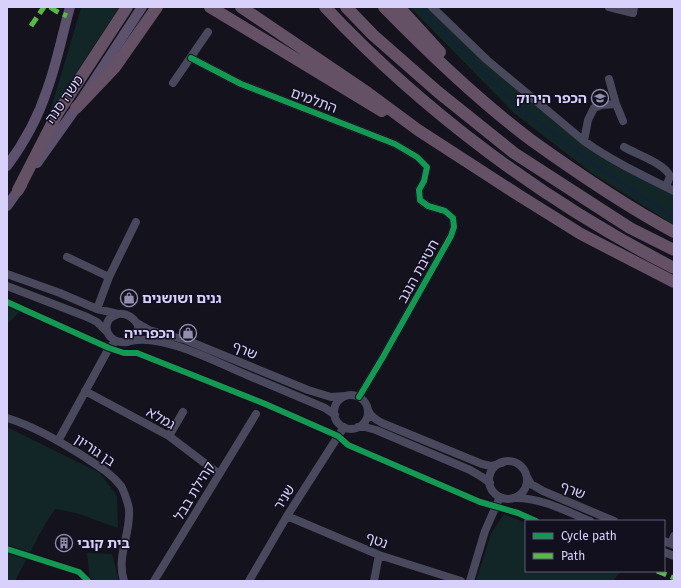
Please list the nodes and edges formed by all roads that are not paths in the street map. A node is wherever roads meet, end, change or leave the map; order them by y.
1 (70, 7) edge
2 (127, 7) edge
3 (142, 7) edge
4 (157, 7) edge
5 (210, 7) edge
6 (241, 7) edge
7 (325, 7) edge
8 (346, 7) edge
9 (384, 7) edge
10 (399, 7) edge
11 (432, 7) edge
12 (609, 7) edge
13 (634, 7) edge
14 (208, 32) dead end
15 (190, 58) junction
16 (609, 79) dead end
17 (173, 83) dead end
18 (474, 93) junction
19 (616, 104) junction
20 (76, 108) junction
21 (623, 121) dead end
22 (418, 130) junction
23 (584, 141) junction
24 (624, 147) dead end
25 (7, 166) edge
26 (427, 167) joint
27 (670, 189) edge
28 (18, 190) junction
29 (7, 206) edge
30 (136, 222) dead end
31 (674, 232) edge
32 (674, 250) edge
33 (68, 257) dead end
34 (674, 268) edge
35 (7, 274) edge
36 (109, 277) junction
37 (674, 282) edge
38 (7, 286) edge
39 (97, 309) junction
40 (118, 314) junction
41 (137, 323) junction
42 (106, 331) junction
43 (116, 341) junction
44 (131, 341) junction
45 (85, 391) junction
46 (345, 396) junction
47 (359, 397) junction
48 (368, 410) junction
49 (183, 412) dead end
50 (256, 414) dead end
51 (335, 415) junction
52 (7, 418) edge
53 (344, 427) junction
54 (358, 427) junction
55 (169, 436) junction
56 (58, 441) junction
57 (502, 463) junction
58 (219, 474) junction
59 (527, 478) junction
60 (490, 483) junction
61 (500, 497) junction
62 (515, 498) junction
63 (287, 516) junction
64 (588, 520) edge
65 (612, 520) edge
66 (674, 536) edge
67 (670, 544) edge
68 (379, 555) junction
69 (124, 581) edge
70 (154, 581) edge
71 (249, 581) edge
72 (374, 581) edge
73 (461, 581) edge
74 (470, 581) edge

1 - 25 main road, משה סנה
2 - 28 highway
3 - 20 main road, משה סנה
4 - 20 highway
5 - 22 highway
6 - 22 highway
7 - 34 highway
8 - 32 highway
9 - 18 highway
10 - 18 highway
11 - 23 street
12 - 13 street
14 - 15 street
15 - 17 street
15 - 26 street, התלמים
16 - 19 street
18 - 31 highway
19 - 21 street
19 - 23 street
20 - 28 main road, משה סנה
22 - 37 highway
23 - 27 street
24 - 27 street
26 - 47 street, חטיבת הנגב
28 - 29 main road, משה סנה
30 - 36 street
33 - 36 street
35 - 39 street
36 - 39 street
38 - 42 street
39 - 40 street
40 - 41 street
40 - 42 street
41 - 44 street
41 - 46 street, שרף
42 - 43 street
43 - 44 street
43 - 45 street
44 - 51 street, שרף
45 - 55 street, גמלא
45 - 56 street
46 - 47 street
46 - 51 street
47 - 48 street
48 - 54 street
48 - 57 street
49 - 55 street
50 - 58 street, קהילת בבל
51 - 53 street
52 - 56 street, בן גוריון
53 - 54 street
53 - 63 street, שניר
54 - 60 street
55 - 58 street, גמלא
56 - 69 street, בן גוריון
57 - 59 street
57 - 60 street
58 - 70 street, קהילת בבל
59 - 62 street
59 - 65 street, שרף
60 - 61 street
61 - 62 street
61 - 74 street
62 - 64 street, שרף
63 - 68 street, נטף
63 - 71 street, שניר
66 - 67 street
68 - 72 street
68 - 73 street, נטף

